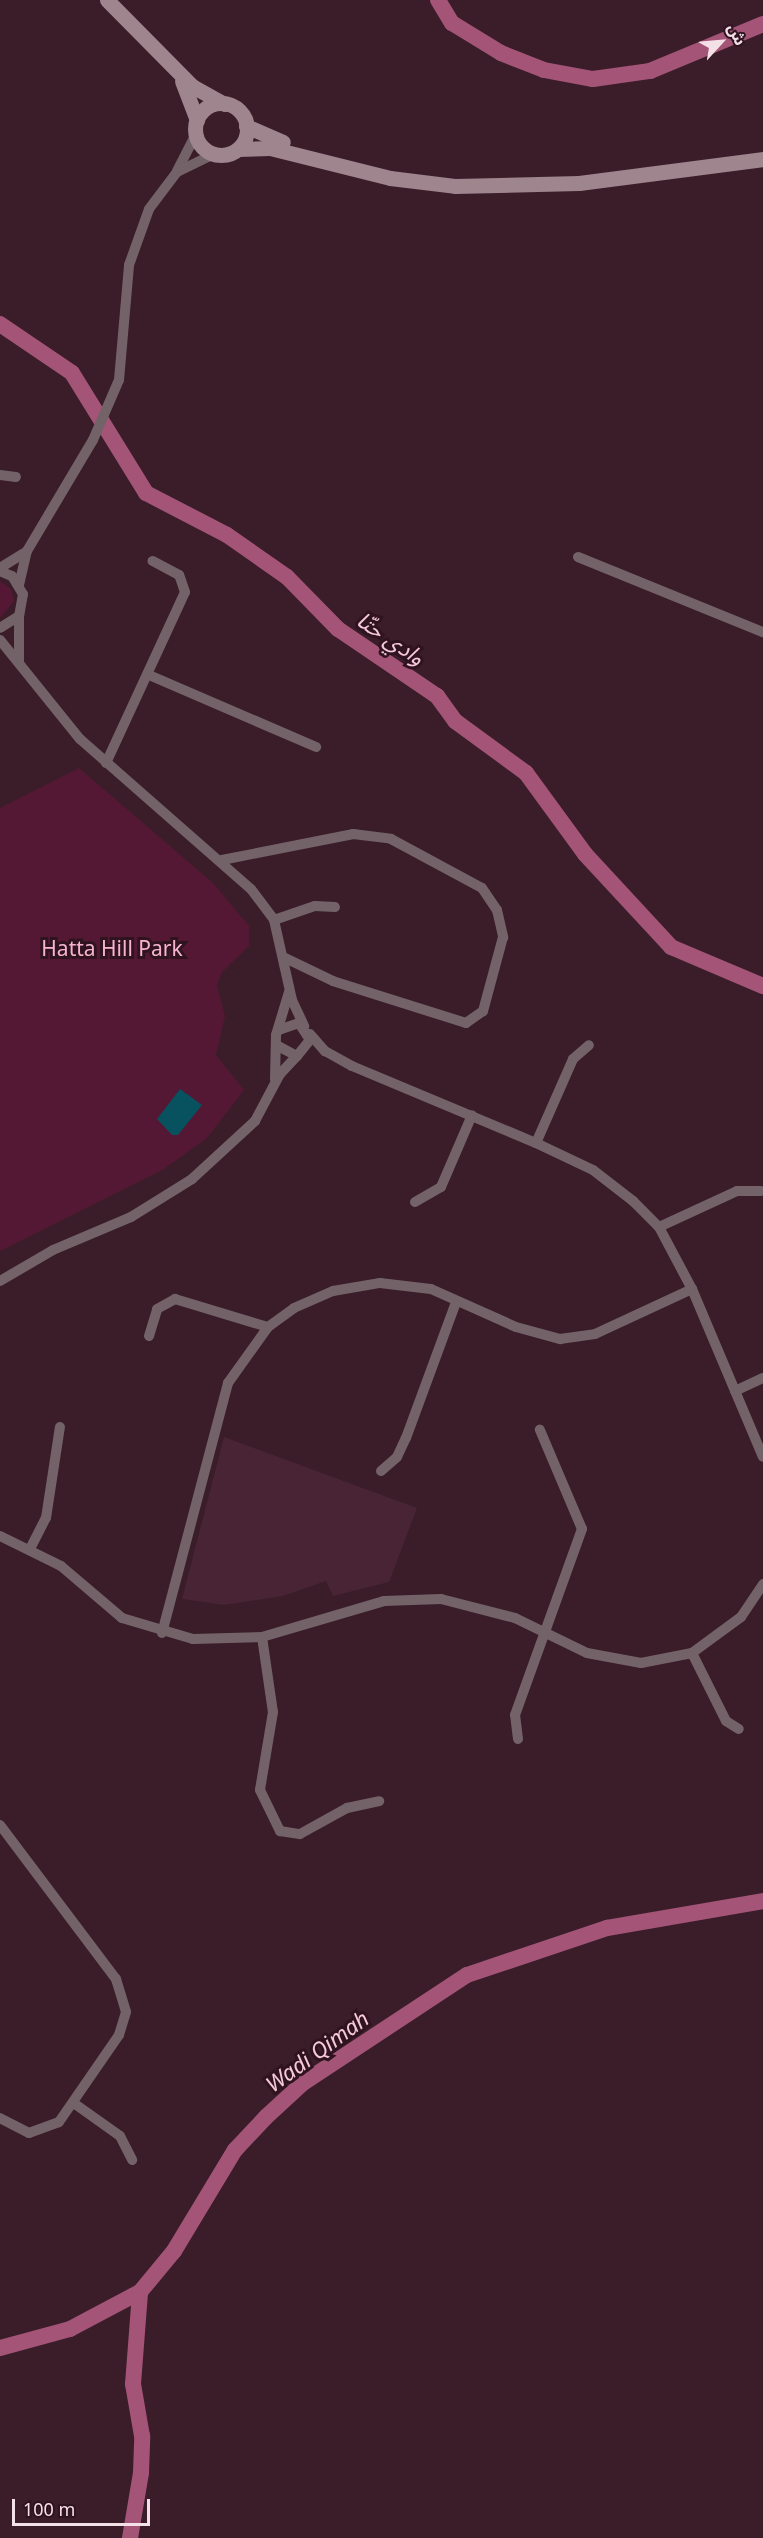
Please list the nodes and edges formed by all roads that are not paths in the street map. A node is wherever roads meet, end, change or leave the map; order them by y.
1 (107, 0) edge
2 (176, 70) junction
3 (224, 104) junction
4 (246, 126) junction
5 (196, 127) junction
6 (238, 149) junction
7 (763, 150) edge
8 (214, 154) junction
9 (763, 159) edge
10 (177, 172) junction
11 (0, 475) edge
12 (16, 477) dead end
13 (27, 551) junction
14 (578, 557) dead end
15 (153, 561) dead end
16 (0, 570) edge
17 (19, 585) junction
18 (19, 616) junction
19 (0, 628) edge
20 (763, 632) edge
21 (0, 640) edge
22 (19, 660) junction
23 (149, 675) junction
24 (316, 747) dead end
25 (106, 763) junction
26 (222, 860) junction
27 (335, 907) dead end
28 (274, 920) junction
29 (285, 958) junction
30 (290, 988) junction
31 (279, 1030) junction
32 (307, 1030) junction
33 (589, 1045) dead end
34 (278, 1046) junction
35 (325, 1051) junction
36 (299, 1055) junction
37 (275, 1082) junction
38 (472, 1115) junction
39 (536, 1143) junction
40 (761, 1191) dead end
41 (415, 1202) dead end
42 (659, 1227) junction
43 (0, 1281) edge
44 (692, 1289) junction
45 (456, 1302) junction
46 (268, 1326) junction
47 (149, 1336) dead end
48 (763, 1378) edge
49 (735, 1391) junction
50 (60, 1427) dead end
51 (540, 1430) dead end
52 (763, 1457) edge
53 (381, 1471) dead end
54 (0, 1536) edge
55 (31, 1547) junction
56 (763, 1584) edge
57 (162, 1633) junction
58 (546, 1633) junction
59 (262, 1637) junction
60 (692, 1653) junction
61 (740, 1729) dead end
62 (518, 1739) dead end
63 (379, 1801) dead end
64 (0, 1826) edge
65 (75, 2104) junction
66 (0, 2118) edge
67 (132, 2160) dead end

1 - 2 main road
2 - 3 main road
2 - 5 main road
3 - 4 main road
3 - 5 main road
4 - 6 main road
4 - 7 main road
5 - 8 main road
5 - 10 street
6 - 8 main road
6 - 9 main road
8 - 10 street
10 - 13 street
11 - 12 street
13 - 16 street
13 - 17 street
14 - 20 street
15 - 23 street
16 - 17 street
17 - 18 street
18 - 19 street
18 - 22 street
21 - 22 street
22 - 25 street
23 - 24 street
23 - 25 street
25 - 26 street
26 - 28 street
26 - 29 street
27 - 28 street
28 - 29 street
29 - 30 street
30 - 31 street
30 - 32 street
31 - 32 street
31 - 34 street
32 - 35 street
32 - 36 street
33 - 39 street
34 - 36 street
34 - 37 street
35 - 36 street
35 - 38 street
36 - 37 street
37 - 43 street
38 - 39 street
38 - 41 street
39 - 42 street
40 - 42 street
42 - 44 street
44 - 45 street
44 - 49 street
45 - 46 street
45 - 53 street
46 - 47 street
46 - 57 street
48 - 49 street
49 - 52 street
50 - 55 street
51 - 58 street
54 - 55 street
55 - 57 street
56 - 60 street
57 - 59 street
58 - 59 street
58 - 60 street
58 - 62 street
59 - 63 street
60 - 61 street
64 - 65 street
65 - 66 street
65 - 67 street

